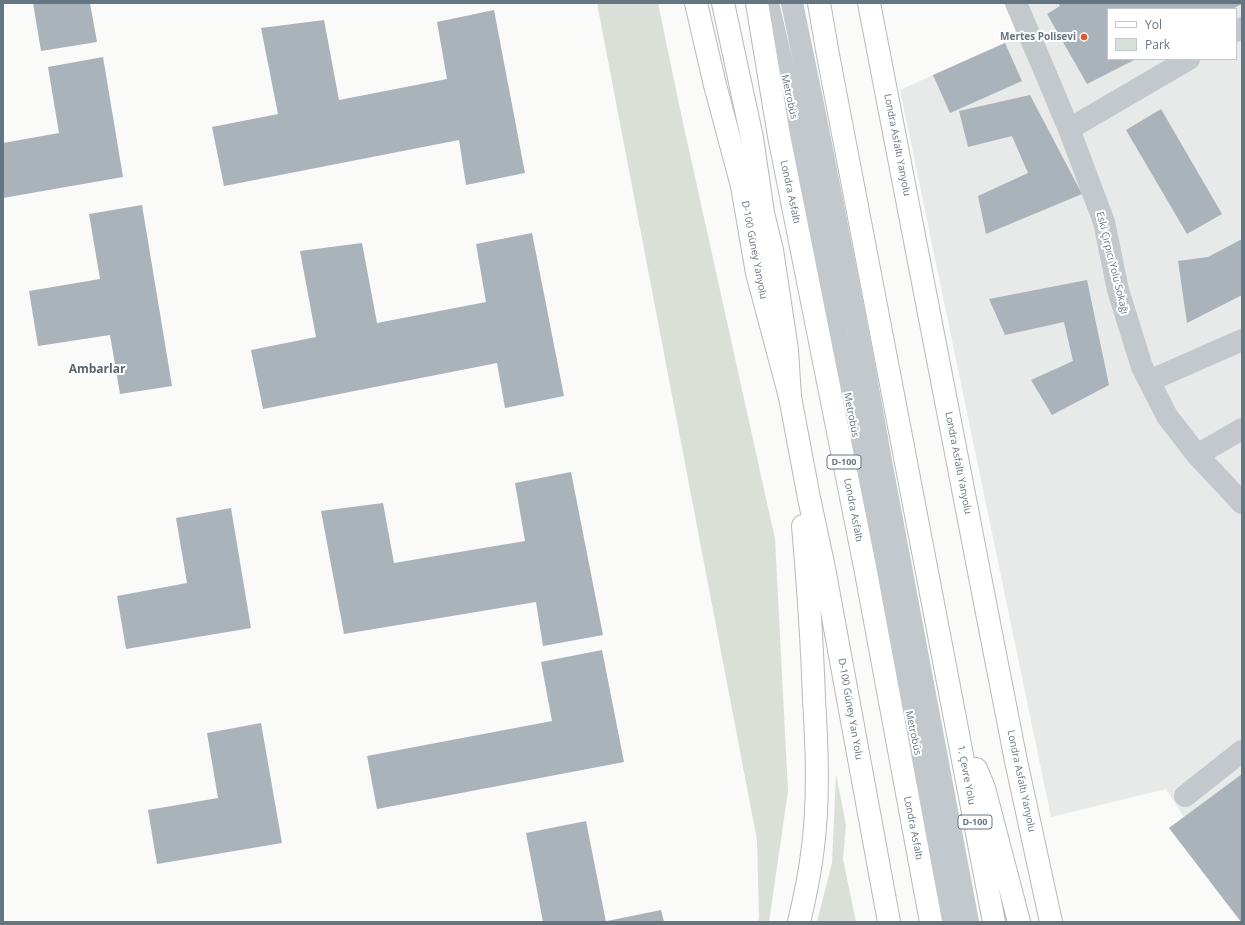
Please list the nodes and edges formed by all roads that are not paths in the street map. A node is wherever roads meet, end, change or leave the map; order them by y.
1 (696, 3) edge
2 (723, 3) edge
3 (757, 3) edge
4 (768, 3) edge
5 (792, 3) edge
6 (819, 3) edge
7 (828, 3) edge
8 (869, 3) edge
9 (1016, 3) edge
10 (828, 55) junction
11 (1187, 60) edge
12 (1069, 129) junction
13 (1242, 340) edge
14 (1149, 381) junction
15 (790, 397) junction
16 (1242, 429) edge
17 (1197, 455) junction
18 (809, 498) junction
19 (1242, 504) edge
20 (956, 723) junction
21 (1242, 751) edge
22 (1185, 796) dead end
23 (799, 922) edge
24 (889, 922) edge
25 (930, 922) edge
26 (950, 922) edge
27 (968, 922) edge
28 (994, 922) edge
29 (1019, 922) edge
30 (1051, 922) edge

1 - 15 main road, D-100 Güney Yanyolu
2 - 15 main road
3 - 25 main road, Londra Asfaltı / D-100
4 - 26 street, Metrobüs
5 - 27 street
6 - 10 main road, D-100
7 - 10 main road
8 - 30 main road, Londra Asfaltı Yanyolu
9 - 12 street, Eski Çırpıcı Yolu Sokağı
10 - 20 main road, D-100
11 - 12 street
12 - 14 street, Eski Çırpıcı Yolu Sokağı
13 - 14 street
14 - 17 street, Eski Çırpıcı Yolu Sokağı
15 - 18 main road, D-100 Güney Yanyolu
16 - 17 street
17 - 19 street, Eski Çırpıcı Yolu Sokağı
18 - 23 main road
18 - 24 main road, D-100 Güney Yan Yolu
20 - 28 main road, 1. Çevre Yolu / D-100
20 - 29 main road
21 - 22 street

